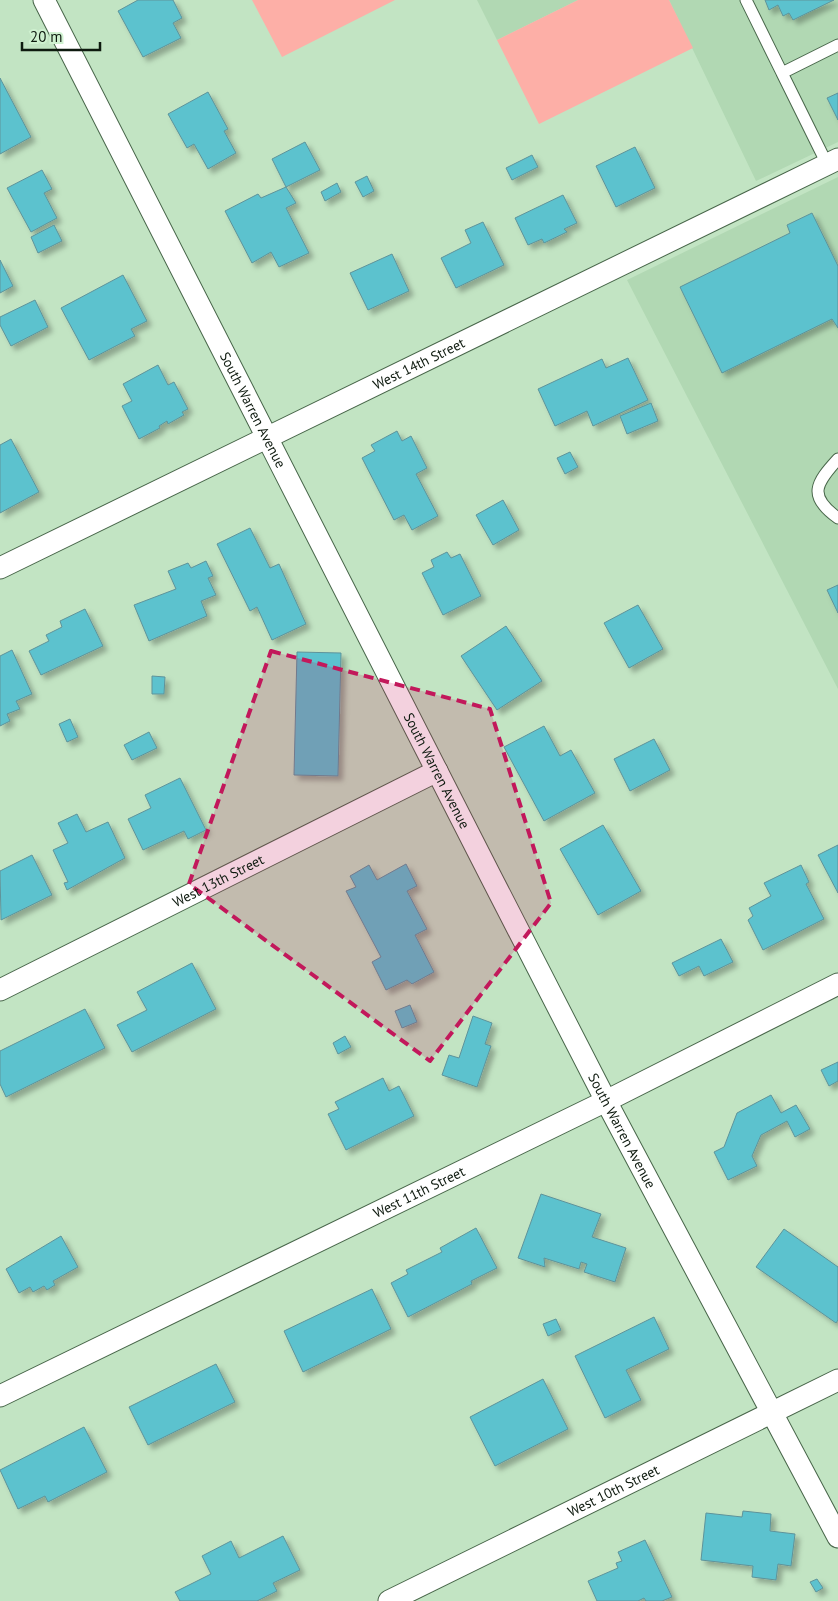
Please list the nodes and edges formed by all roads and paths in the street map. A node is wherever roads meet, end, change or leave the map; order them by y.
1 (44, 0) edge
2 (746, 0) edge
3 (838, 45) edge
4 (782, 74) junction
5 (833, 161) edge
6 (267, 437) junction
7 (838, 459) edge
8 (838, 518) edge
9 (0, 568) edge
10 (437, 771) junction
11 (838, 984) edge
12 (0, 990) edge
13 (606, 1101) junction
14 (838, 1380) edge
15 (0, 1396) edge
16 (773, 1412) junction
17 (838, 1538) edge
18 (389, 1601) edge

1 - 6 street, South Warren Avenue
2 - 4 lane
3 - 4 lane
4 - 5 lane
5 - 6 street, West 14th Street
6 - 9 street, West 14th Street
6 - 10 street, South Warren Avenue
7 - 8 lane
10 - 12 street, West 13th Street
10 - 13 street, South Warren Avenue
11 - 13 street, West 11th Street
13 - 15 street, West 11th Street
13 - 16 street, South Warren Avenue
14 - 16 street, West 10th Street
16 - 17 street, South Warren Avenue
16 - 18 street, West 10th Street

